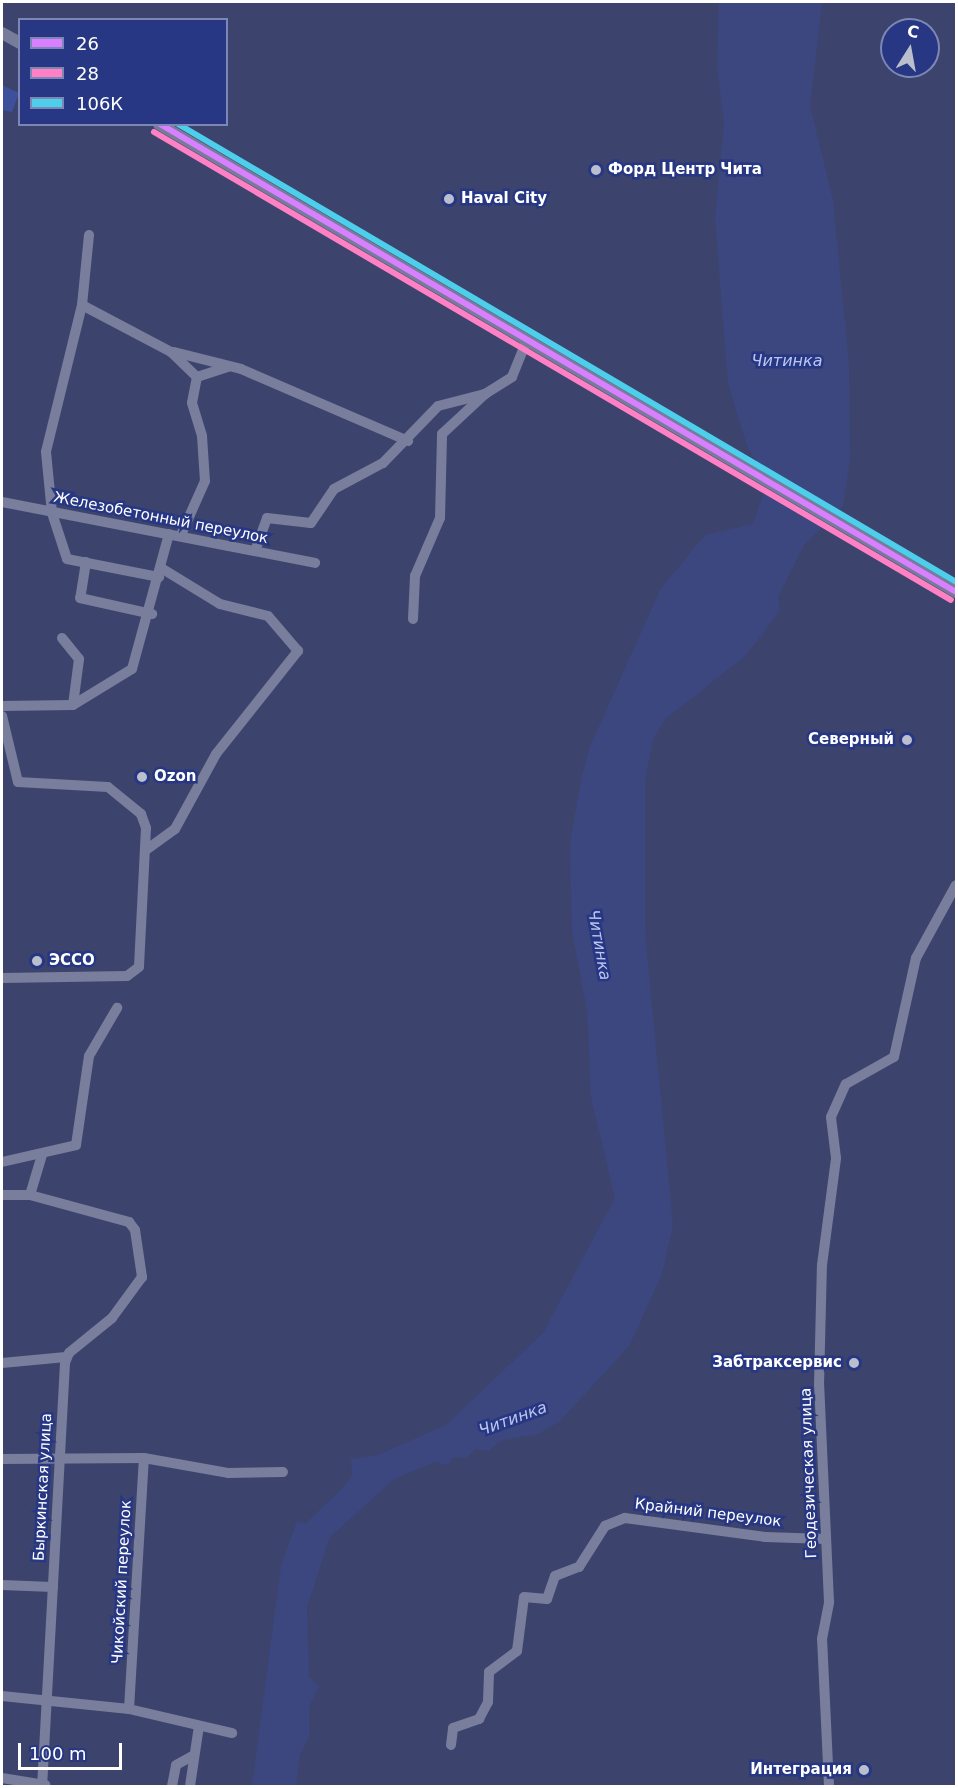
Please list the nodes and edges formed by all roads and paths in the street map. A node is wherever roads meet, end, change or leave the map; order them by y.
1 (2, 33) edge
2 (18, 42) edge
3 (162, 126) edge
4 (89, 234) dead end
5 (82, 305) junction
6 (527, 340) junction
7 (171, 352) junction
8 (234, 366) junction
9 (197, 377) junction
10 (485, 394) junction
11 (408, 441) junction
12 (2, 502) edge
13 (52, 513) junction
14 (169, 534) junction
15 (181, 536) junction
16 (255, 551) junction
17 (86, 562) junction
18 (315, 563) dead end
19 (160, 572) junction
20 (957, 592) edge
21 (152, 614) junction
22 (413, 619) dead end
23 (62, 638) dead end
24 (73, 705) junction
25 (2, 706) edge
26 (2, 716) edge
27 (146, 850) junction
28 (957, 885) edge
29 (2, 978) edge
30 (117, 1008) dead end
31 (42, 1155) junction
32 (2, 1162) edge
33 (30, 1195) junction
34 (2, 1196) edge
35 (66, 1357) junction
36 (2, 1363) edge
37 (58, 1458) junction
38 (144, 1458) junction
39 (2, 1459) edge
40 (284, 1472) dead end
41 (826, 1539) junction
42 (2, 1586) edge
43 (53, 1587) junction
44 (2, 1696) edge
45 (48, 1701) junction
46 (129, 1709) junction
47 (200, 1726) junction
48 (232, 1733) dead end
49 (451, 1745) dead end
50 (192, 1755) junction
51 (2, 1778) edge
52 (44, 1784) edge
53 (172, 1786) edge
54 (190, 1786) edge
55 (829, 1786) edge

1 - 2 main road
3 - 6 main road
4 - 5 street
5 - 7 street
5 - 13 street
6 - 10 street
6 - 20 main road
7 - 8 street
7 - 9 street
8 - 9 street
8 - 11 street
9 - 15 street
10 - 11 street
10 - 22 street
11 - 16 street
12 - 13 street, Железобетонный переулок
13 - 14 street, Железобетонный переулок
13 - 17 street
14 - 15 street, Железобетонный переулок
14 - 19 street
15 - 16 street, Железобетонный переулок
16 - 18 street, Железобетонный переулок
17 - 19 street
17 - 21 street
19 - 21 street
19 - 27 street
21 - 24 street
23 - 24 street
24 - 25 street
26 - 27 street
27 - 29 street
28 - 41 street, Геодезическая улица
30 - 31 street
31 - 32 street
31 - 33 street
33 - 34 street
33 - 35 street
35 - 36 street
35 - 37 street, Быркинская улица
37 - 38 street
37 - 39 street
37 - 43 street, Быркинская улица
38 - 40 street
38 - 46 street, Чикойский переулок
41 - 49 street, Крайний переулок
41 - 55 street, Геодезическая улица
42 - 43 street
43 - 45 street, Быркинская улица
44 - 45 street
45 - 46 street
45 - 52 street, Быркинская улица
46 - 47 street
47 - 48 street
47 - 50 street
50 - 53 street
50 - 54 street
51 - 52 street

